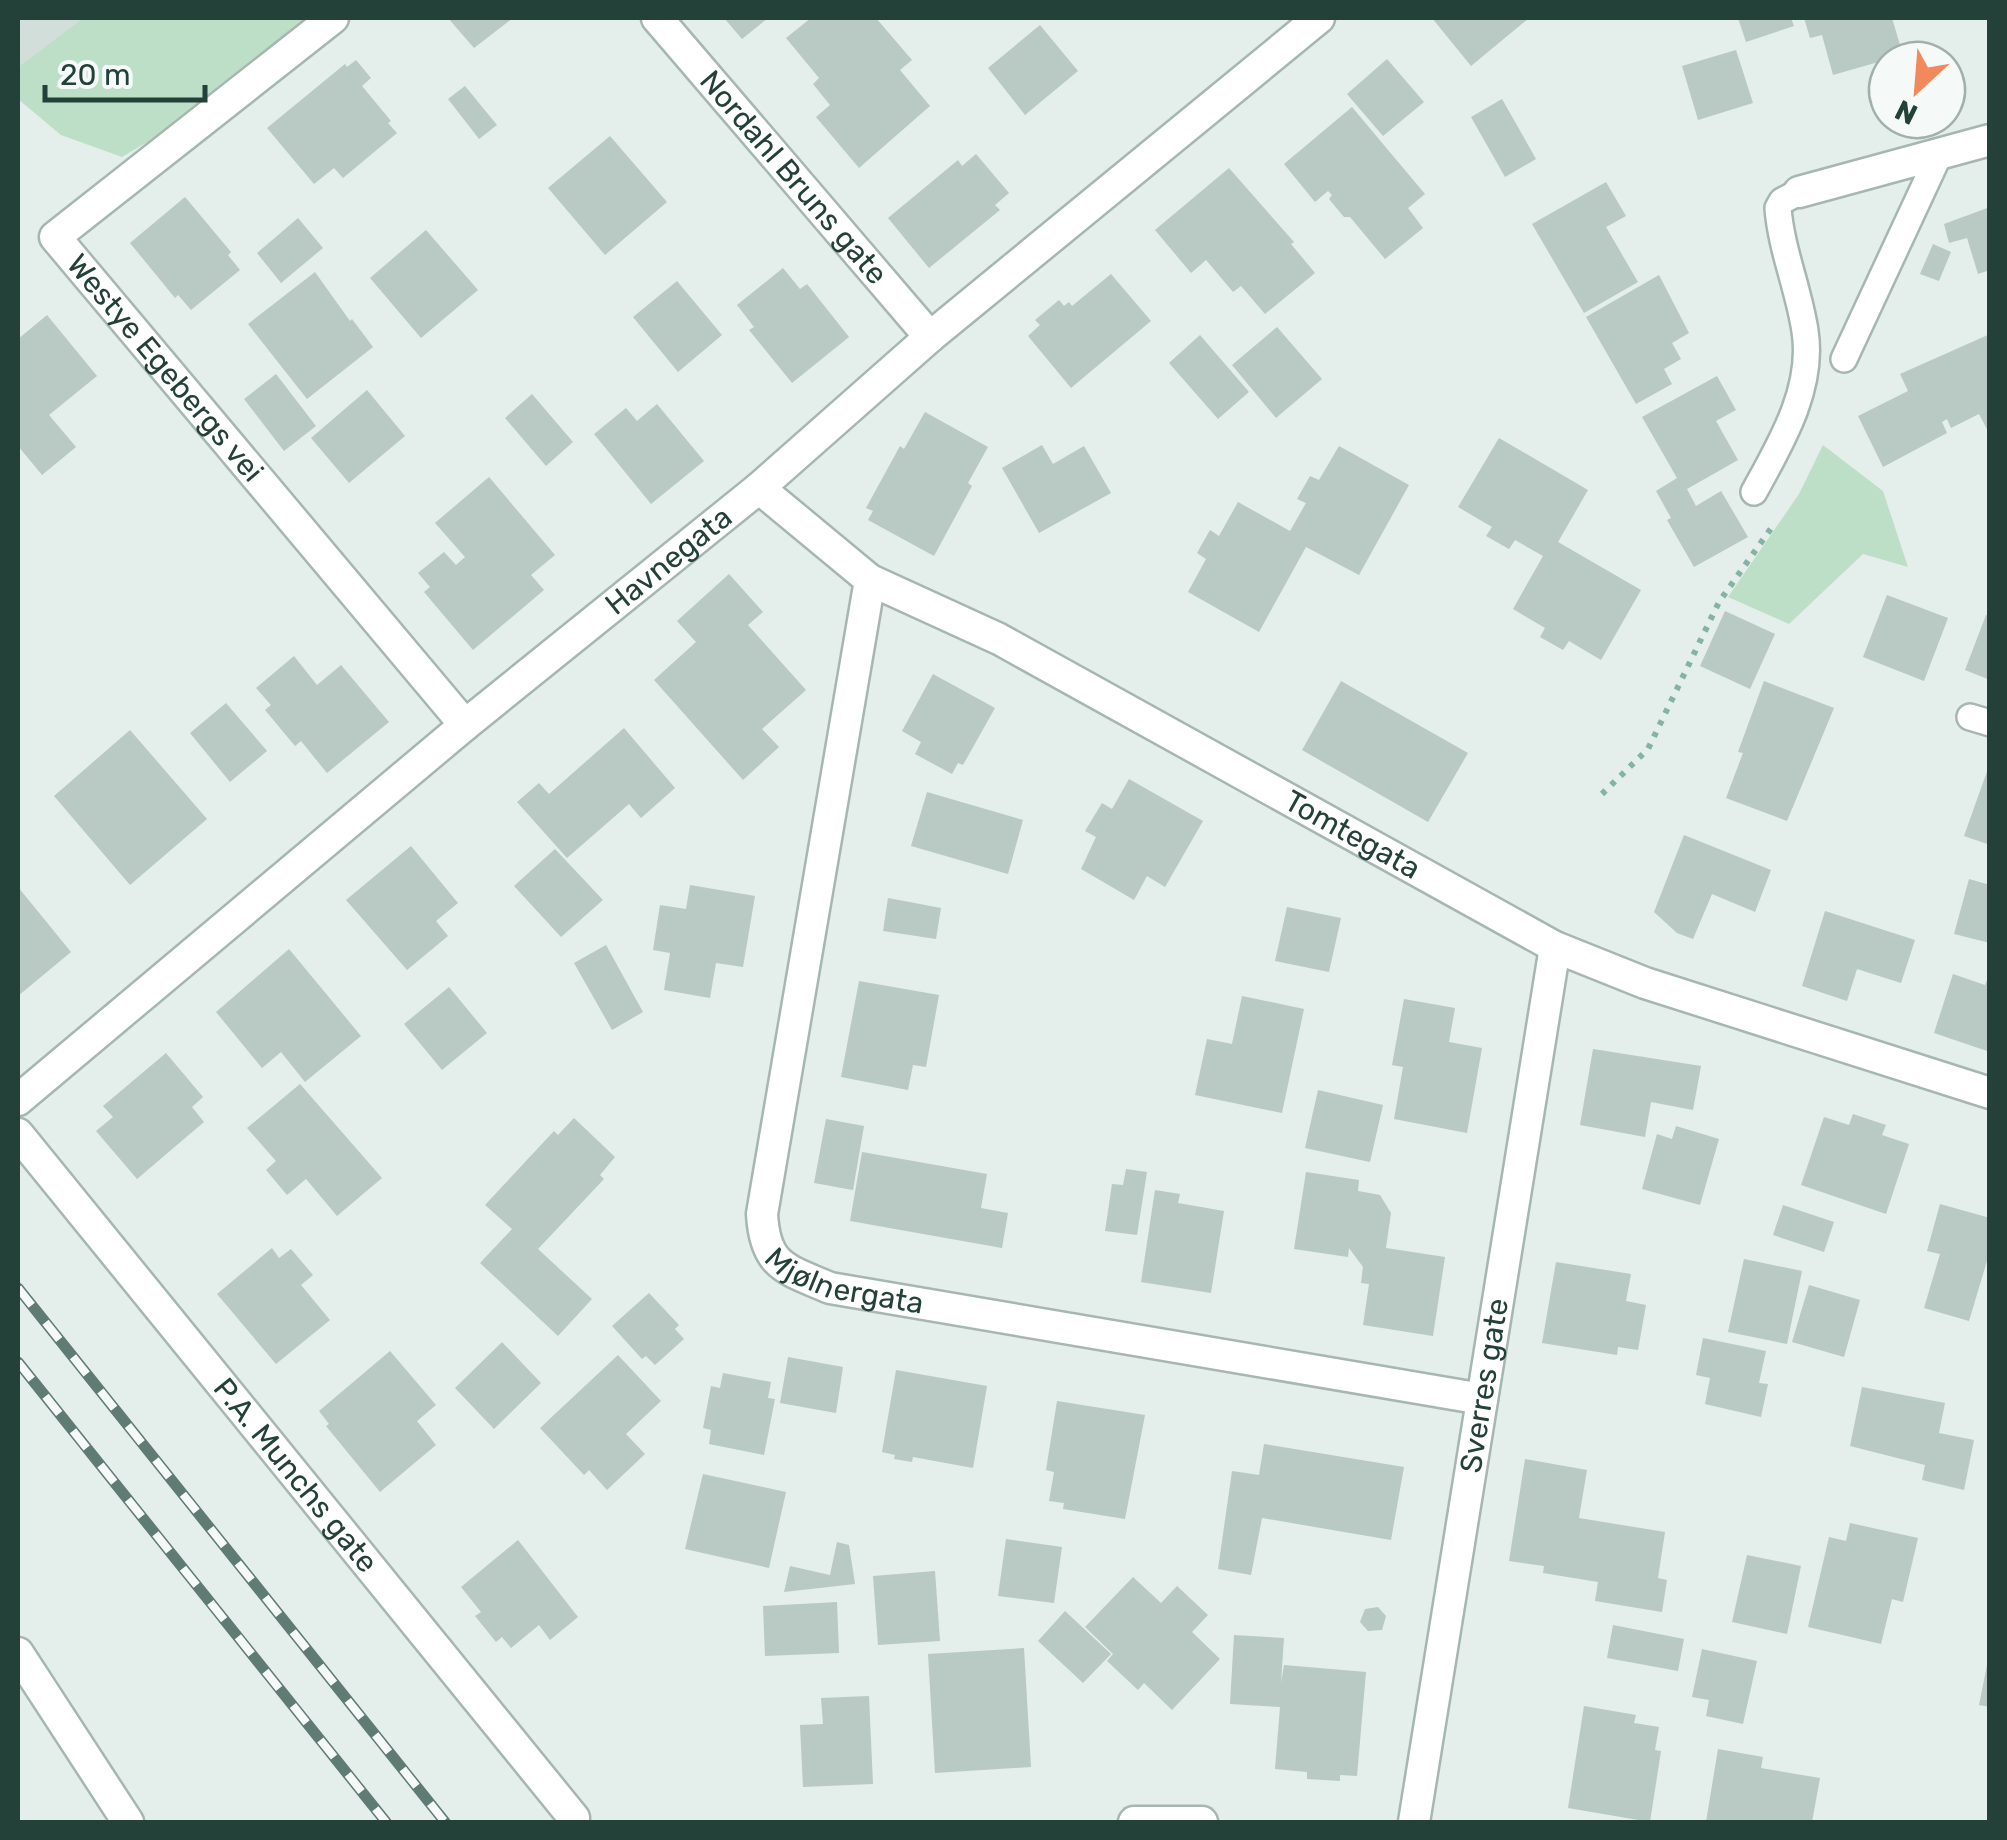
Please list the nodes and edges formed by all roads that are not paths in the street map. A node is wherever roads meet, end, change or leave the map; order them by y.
1 (333, 18) edge
2 (657, 18) edge
3 (1319, 18) edge
4 (1990, 140) edge
5 (1938, 156) junction
6 (1799, 192) joint
7 (930, 338) junction
8 (1844, 359) dead end
9 (759, 488) junction
10 (1754, 492) dead end
11 (870, 580) junction
12 (465, 725) junction
13 (1555, 947) junction
14 (1990, 1094) edge
15 (18, 1100) edge
16 (18, 1134) edge
17 (1482, 1399) junction
18 (18, 1652) edge
19 (579, 1821) edge
20 (128, 1822) edge
21 (1134, 1822) edge
22 (1202, 1822) edge
23 (1414, 1822) edge

1 - 12 street, Westye Egebergs vei
2 - 7 street, Nordahl Bruns gate
3 - 7 street, Havnegata
4 - 5 street
5 - 6 street
5 - 8 lane
6 - 10 lane
7 - 9 street, Havnegata
9 - 11 street, Tomtegata
9 - 12 street, Havnegata
11 - 13 street, Tomtegata
11 - 17 street, Mjølnergata
12 - 15 street, Havnegata
13 - 14 street, Tomtegata
13 - 17 street, Sverres gate
16 - 19 street, P.A. Munchs gate
17 - 23 street, Sverres gate
18 - 20 street
21 - 22 street

